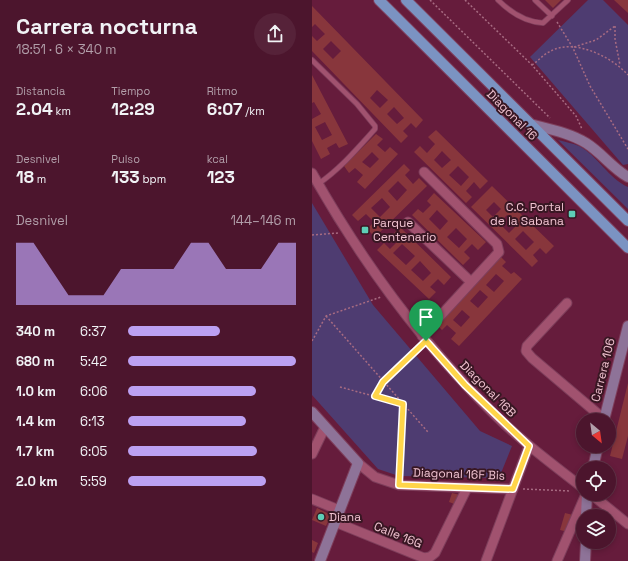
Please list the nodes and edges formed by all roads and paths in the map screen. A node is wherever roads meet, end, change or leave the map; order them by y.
1 (379, 0) edge
2 (430, 0) edge
3 (465, 0) edge
4 (498, 0) edge
5 (535, 0) edge
6 (568, 0) edge
7 (410, 2) edge
8 (552, 16) junction
9 (573, 48) junction
10 (312, 60) edge
11 (532, 65) junction
12 (620, 66) junction
13 (628, 75) edge
14 (554, 121) dead end
15 (530, 124) junction
16 (576, 129) dead end
17 (628, 149) edge
18 (424, 172) dead end
19 (312, 173) edge
20 (628, 177) edge
21 (318, 184) junction
22 (628, 221) edge
23 (408, 222) dead end
24 (349, 232) junction
25 (312, 235) edge
26 (628, 248) edge
27 (471, 282) junction
28 (390, 294) junction
29 (567, 303) dead end
30 (326, 316) junction
31 (628, 326) edge
32 (424, 338) junction
33 (312, 341) edge
34 (383, 382) junction
35 (340, 387) dead end
36 (375, 396) junction
37 (403, 404) junction
38 (312, 412) edge
39 (596, 413) edge
40 (606, 413) edge
41 (325, 427) junction
42 (428, 432) dead end
43 (529, 446) junction
44 (312, 454) edge
45 (358, 463) junction
46 (399, 485) junction
47 (576, 486) edge
48 (467, 488) junction
49 (513, 489) junction
50 (576, 489) edge
51 (312, 499) edge
52 (583, 501) edge
53 (600, 501) edge
54 (340, 510) junction
55 (335, 522) junction
56 (628, 524) edge
57 (586, 549) edge
58 (320, 561) edge
59 (486, 561) edge
60 (557, 561) edge
61 (585, 561) edge

1 - 26 main road, Diagonal 16
2 - 14 path
3 - 11 path
4 - 8 lane
5 - 8 lane
6 - 8 lane
7 - 15 main road, Diagonal 16
8 - 9 path
9 - 11 path
9 - 12 path
9 - 12 path
9 - 17 path
10 - 21 lane
11 - 16 path
12 - 13 path
15 - 20 street
15 - 22 main road, Diagonal 16
18 - 27 street
19 - 21 street, Diagonal 16B
21 - 24 street, Diagonal 16B
23 - 27 street
24 - 25 path
24 - 28 street, Diagonal 16B
27 - 32 street
28 - 30 path
28 - 32 street, Diagonal 16B
29 - 39 street
30 - 33 path
30 - 34 path
31 - 40 street, Carrera 106
32 - 34 path
32 - 43 street, Diagonal 16B
34 - 36 path
34 - 37 path
35 - 36 path
36 - 37 path
37 - 42 path
37 - 46 path
38 - 41 street, Diagonal 16F Bis
41 - 44 street
41 - 45 street, Diagonal 16F Bis
43 - 47 street, Diagonal 16B
43 - 49 street
45 - 46 street, Diagonal 16F Bis
45 - 54 street
46 - 48 street, Diagonal 16F Bis
48 - 49 street, Diagonal 16F Bis
48 - 55 street, Calle 16G
49 - 50 path
49 - 59 street
51 - 54 street
52 - 60 street
53 - 56 street
54 - 55 street
55 - 58 street
57 - 61 street

